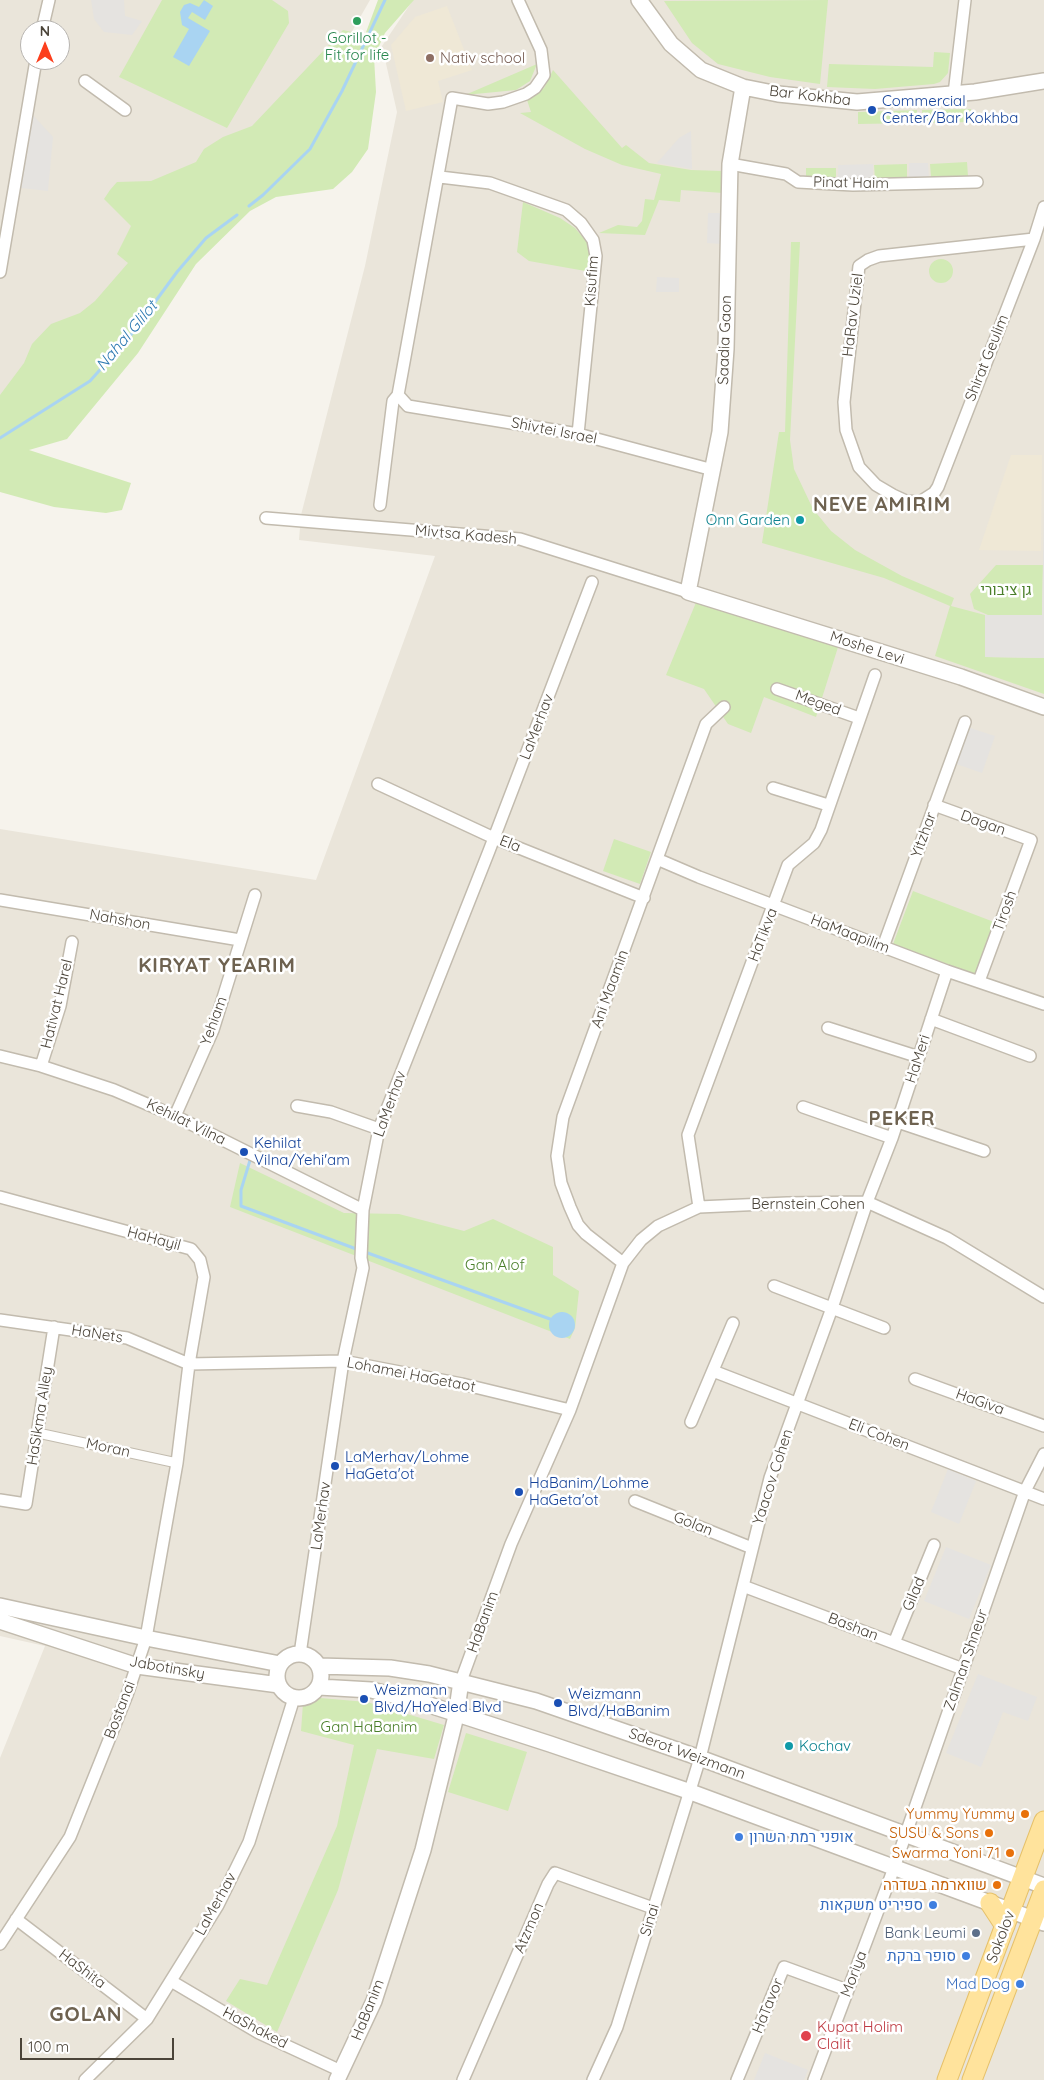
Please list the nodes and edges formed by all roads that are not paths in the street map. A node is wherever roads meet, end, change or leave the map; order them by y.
1 (49, 0) edge
2 (518, 0) edge
3 (639, 0) edge
4 (965, 0) edge
5 (44, 20) edge
6 (34, 70) edge
7 (85, 81) dead end
8 (1044, 81) edge
9 (743, 86) junction
10 (954, 94) junction
11 (125, 110) dead end
12 (730, 164) junction
13 (440, 177) junction
14 (977, 182) dead end
15 (1044, 207) edge
16 (1034, 239) junction
17 (0, 272) edge
18 (398, 395) junction
19 (578, 434) junction
20 (713, 470) junction
21 (920, 502) joint
22 (380, 505) dead end
23 (266, 518) dead end
24 (592, 582) dead end
25 (688, 592) junction
26 (875, 675) dead end
27 (777, 689) dead end
28 (724, 707) dead end
29 (1044, 707) edge
30 (859, 718) junction
31 (965, 722) dead end
32 (378, 784) dead end
33 (773, 788) dead end
34 (828, 805) junction
35 (934, 806) junction
36 (494, 838) junction
37 (1031, 840) joint
38 (658, 859) junction
39 (255, 895) dead end
40 (644, 898) junction
41 (0, 900) edge
42 (774, 905) junction
43 (240, 940) junction
44 (72, 942) dead end
45 (883, 947) junction
46 (947, 971) junction
47 (979, 982) junction
48 (1044, 1004) edge
49 (931, 1019) junction
50 (828, 1028) dead end
51 (0, 1056) edge
52 (1030, 1056) dead end
53 (919, 1057) junction
54 (41, 1066) junction
55 (296, 1106) dead end
56 (803, 1107) dead end
57 (175, 1116) junction
58 (898, 1122) junction
59 (379, 1129) junction
60 (892, 1138) junction
61 (984, 1151) dead end
62 (0, 1197) edge
63 (867, 1202) junction
64 (698, 1208) junction
65 (363, 1210) junction
66 (623, 1263) junction
67 (774, 1286) dead end
68 (1044, 1297) edge
69 (832, 1308) junction
70 (0, 1320) edge
71 (733, 1323) dead end
72 (54, 1328) junction
73 (884, 1328) dead end
74 (343, 1361) junction
75 (189, 1364) junction
76 (713, 1371) junction
77 (915, 1379) dead end
78 (798, 1404) junction
79 (570, 1410) junction
80 (692, 1422) dead end
81 (1044, 1426) edge
82 (38, 1433) junction
83 (1044, 1454) edge
84 (177, 1463) junction
85 (1025, 1491) junction
86 (1044, 1499) edge
87 (0, 1500) edge
88 (635, 1501) dead end
89 (934, 1545) dead end
90 (752, 1548) junction
91 (743, 1586) junction
92 (0, 1606) edge
93 (0, 1622) edge
94 (146, 1638) junction
95 (894, 1643) junction
96 (300, 1654) junction
97 (280, 1664) junction
98 (137, 1666) junction
99 (319, 1666) junction
100 (963, 1669) junction
101 (461, 1681) junction
102 (279, 1685) junction
103 (318, 1687) junction
104 (294, 1698) junction
105 (456, 1716) junction
106 (700, 1758) junction
107 (688, 1791) junction
108 (1044, 1821) edge
109 (905, 1834) junction
110 (894, 1868) junction
111 (1024, 1878) junction
112 (1044, 1886) edge
113 (1044, 1890) edge
114 (990, 1903) joint
115 (653, 1908) junction
116 (1008, 1918) junction
117 (16, 1919) junction
118 (1039, 1921) edge
119 (0, 1944) edge
120 (171, 1981) junction
121 (847, 1990) junction
122 (147, 2019) junction
123 (339, 2075) edge
124 (85, 2080) edge
125 (463, 2080) edge
126 (593, 2080) edge
127 (737, 2080) edge
128 (814, 2080) edge
129 (947, 2080) edge
130 (972, 2080) edge

1 - 5 street
2 - 13 street
3 - 9 street, Bar Kokhba
4 - 10 street
6 - 17 street
7 - 11 street
8 - 10 street, Bar Kokhba
9 - 10 street, Bar Kokhba
9 - 12 street, Saadia Gaon
12 - 14 street, Pinat Haim
12 - 20 street, Saadia Gaon
13 - 18 street
13 - 19 street, Kisufim
15 - 16 street, Shirat Geulim
16 - 21 street, Shirat Geulim
16 - 21 street, HaRav Uziel
18 - 19 street, Shivtei Israel
18 - 22 street
19 - 20 street, Shivtei Israel
20 - 25 street, Saadia Gaon
23 - 25 street, Mivtsa Kadesh
24 - 36 street, LaMerhav
25 - 29 street, Moshe Levi
26 - 30 street, HaTikva
27 - 30 street, Meged
28 - 38 street, Ani Maamin
30 - 34 street, HaTikva
31 - 35 street, Yitzhar
32 - 36 street, Ela
33 - 34 street
34 - 42 street, HaTikva
35 - 37 street, Dagan
35 - 45 street, Yitzhar
36 - 40 street, Ela
36 - 59 street, LaMerhav
37 - 47 street, Tirosh
38 - 40 street, Ani Maamin
38 - 42 street, HaMaapilim
39 - 43 street, Yehiam
40 - 66 street, Ani Maamin
41 - 43 street, Nahshon
42 - 45 street, HaMaapilim
42 - 64 street, HaTikva
43 - 57 street, Yehiam
44 - 54 street, Hativat Harel
45 - 46 street, HaMaapilim
46 - 47 street, HaMaapilim
46 - 49 street, HaMeri
47 - 48 street, HaMaapilim
49 - 52 street
49 - 53 street, HaMeri
50 - 53 street
51 - 54 street, Kehilat Vilna
53 - 58 street, HaMeri
54 - 57 street, Kehilat Vilna
55 - 59 street
56 - 60 street
57 - 65 street, Kehilat Vilna
58 - 60 street, HaMeri
58 - 61 street
59 - 65 street, LaMerhav
60 - 63 street, HaMeri
62 - 75 street, HaHayil
63 - 64 street, Bernstein Cohen
63 - 68 street, Bernstein Cohen
63 - 69 street, Yaacov Cohen
64 - 66 street, HaBanim
65 - 74 street, LaMerhav
66 - 79 street, HaBanim
67 - 69 street
69 - 73 street
69 - 78 street, Yaacov Cohen
70 - 72 street, HaNets
71 - 76 street
72 - 75 street, HaNets
72 - 82 street, HaSikma Alley
74 - 75 street, Lohamei HaGetaot
74 - 79 street, Lohamei HaGetaot
74 - 96 street, LaMerhav
75 - 84 street, Bostanai
76 - 78 street, Eli Cohen
76 - 80 street
77 - 81 street, HaGiva
78 - 85 street, Eli Cohen
78 - 90 street, Yaacov Cohen
79 - 101 street, HaBanim
82 - 84 street, Moran
82 - 87 street, HaSikma Alley
83 - 85 street, Zalman Shneur
84 - 94 street, Bostanai
85 - 86 street, Eli Cohen
85 - 100 street, Zalman Shneur
88 - 90 street, Golan
89 - 95 street, Gilad
90 - 91 street, Yaacov Cohen
91 - 95 street, Bashan
91 - 106 street, Yaacov Cohen
92 - 94 street, Jabotinsky
93 - 98 street, Jabotinsky
94 - 97 street, Jabotinsky
94 - 98 street, Bostanai
95 - 100 street, Bashan
96 - 97 street
96 - 99 street
97 - 102 street
98 - 102 street, Jabotinsky
98 - 117 street, Bostanai
99 - 101 street, Sderot Weizmann
99 - 103 street
100 - 109 street, Zalman Shneur
101 - 105 street, HaBanim
101 - 106 street, Sderot Weizmann
102 - 104 street
103 - 104 street
103 - 105 street
104 - 120 street, LaMerhav
105 - 107 street
105 - 123 street, HaBanim
106 - 107 street, Sinai
106 - 109 street, Sderot Weizmann
107 - 110 street
107 - 115 street, Sinai
108 - 111 main road, Sokolov
109 - 110 street, Zalman Shneur
109 - 111 street, Sderot Weizmann
110 - 114 street
110 - 121 street, Moriya
111 - 112 street, Sderot Weizmann
111 - 116 main road, Sokolov
113 - 118 main road, Sokolov
114 - 116 main road
115 - 125 street, Atzmon
115 - 126 street, Sinai
116 - 118 street
116 - 129 main road, Sokolov
117 - 119 street, Bostanai
117 - 122 street, HaShita
118 - 130 main road, Sokolov
120 - 122 street, LaMerhav
120 - 123 street, HaShaked
121 - 127 street, HaTavor
121 - 128 street, Moriya
122 - 124 street, LaMerhav

